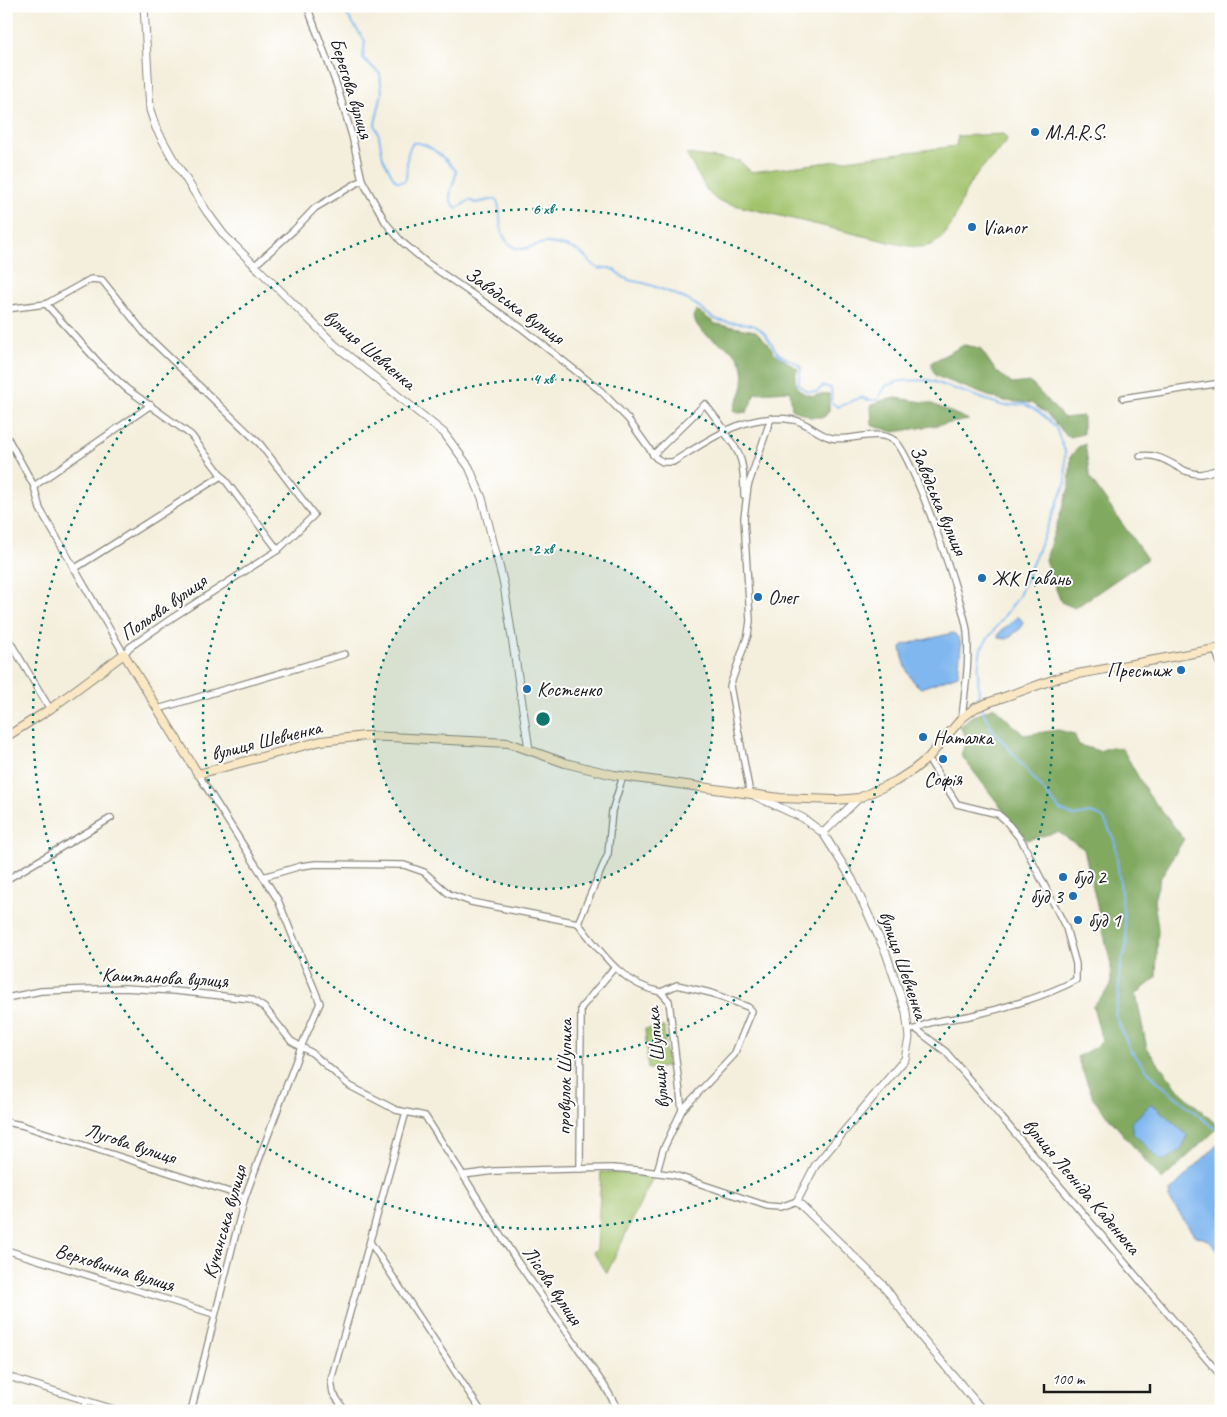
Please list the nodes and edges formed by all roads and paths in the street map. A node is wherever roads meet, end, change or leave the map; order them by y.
1 (144, 6) edge
2 (307, 6) edge
3 (362, 180) junction
4 (254, 266) junction
5 (46, 304) junction
6 (6, 309) edge
7 (1221, 383) edge
8 (1124, 398) dead end
9 (151, 405) junction
10 (771, 418) junction
11 (724, 431) junction
12 (6, 436) edge
13 (653, 455) junction
14 (1140, 456) dead end
15 (1221, 468) edge
16 (221, 476) junction
17 (34, 486) junction
18 (744, 518) junction
19 (278, 550) junction
20 (74, 569) junction
21 (6, 635) edge
22 (1218, 648) edge
23 (124, 654) junction
24 (345, 654) dead end
25 (1221, 665) edge
26 (50, 709) junction
27 (158, 710) junction
28 (962, 718) junction
29 (6, 737) edge
30 (529, 748) junction
31 (928, 758) junction
32 (198, 774) junction
33 (623, 776) junction
34 (750, 794) junction
35 (859, 798) junction
36 (111, 818) dead end
37 (823, 833) junction
38 (263, 877) junction
39 (6, 880) edge
40 (578, 923) junction
41 (614, 968) junction
42 (661, 992) junction
43 (6, 998) edge
44 (1221, 999) edge
45 (1221, 1023) edge
46 (913, 1029) junction
47 (301, 1047) junction
48 (682, 1110) junction
49 (406, 1112) junction
50 (6, 1122) edge
51 (580, 1169) junction
52 (657, 1172) junction
53 (463, 1175) junction
54 (246, 1197) junction
55 (797, 1201) junction
56 (370, 1242) junction
57 (6, 1250) edge
58 (214, 1314) junction
59 (6, 1376) edge
60 (1221, 1376) edge
61 (86, 1401) junction
62 (82, 1411) edge
63 (120, 1411) edge
64 (191, 1411) edge
65 (345, 1411) edge
66 (481, 1411) edge
67 (619, 1411) edge
68 (983, 1411) edge

1 - 4 street, вулиця Шевченка
2 - 3 street, Берегова вулиця
3 - 4 street
3 - 13 street, Заводська вулиця
4 - 30 street, вулиця Шевченка
5 - 6 street
5 - 9 street
5 - 19 street, Польова вулиця
7 - 8 street
9 - 16 street
9 - 17 street
10 - 11 street, Заводська вулиця
10 - 18 street
10 - 28 street, Заводська вулиця
11 - 13 street, Заводська вулиця
11 - 13 street
11 - 18 street
12 - 17 street, Польова вулиця
14 - 15 street
16 - 19 street
16 - 20 street
17 - 20 street, Польова вулиця
18 - 34 street
19 - 23 street, Польова вулиця
20 - 23 street, Польова вулиця
21 - 26 street
22 - 25 street
22 - 28 main road, вулиця Шевченка
23 - 26 main road
23 - 27 main road
24 - 27 street
26 - 29 main road
27 - 32 main road
28 - 31 main road, вулиця Шевченка
30 - 32 main road, вулиця Шевченка
30 - 33 main road, вулиця Шевченка
31 - 35 main road, вулиця Шевченка
31 - 46 street
32 - 38 street, вулиця Шевченка
33 - 34 main road, вулиця Шевченка
33 - 40 street
34 - 35 main road, вулиця Шевченка
34 - 37 street, вулиця Шевченка
35 - 37 street, вулиця Шевченка
36 - 39 street
37 - 46 street, вулиця Шевченка
38 - 40 street
38 - 47 street, вулиця Шевченка
40 - 41 street, вулиця Шупика
41 - 42 street, вулиця Шупика
41 - 51 street, провулок Шупика
42 - 48 street, вулиця Шупика
42 - 48 street
43 - 47 street, Каштанова вулиця
44 - 45 street
46 - 55 street, вулиця Шевченка
46 - 60 street, вулиця Леоніда Каденюка
47 - 49 street, Каштанова вулиця
47 - 54 street, Кучанська вулиця
48 - 52 street, вулиця Шупика
49 - 53 street, Лісова вулиця
49 - 56 street
50 - 54 street, Лугова вулиця
51 - 52 street
51 - 53 street
52 - 55 street
53 - 67 street, Лісова вулиця
54 - 58 street, Кучанська вулиця
55 - 68 street
56 - 65 street
56 - 66 street
57 - 58 street, Верховинна вулиця
58 - 64 street, Кучанська вулиця
59 - 61 street
61 - 62 street
61 - 63 street

